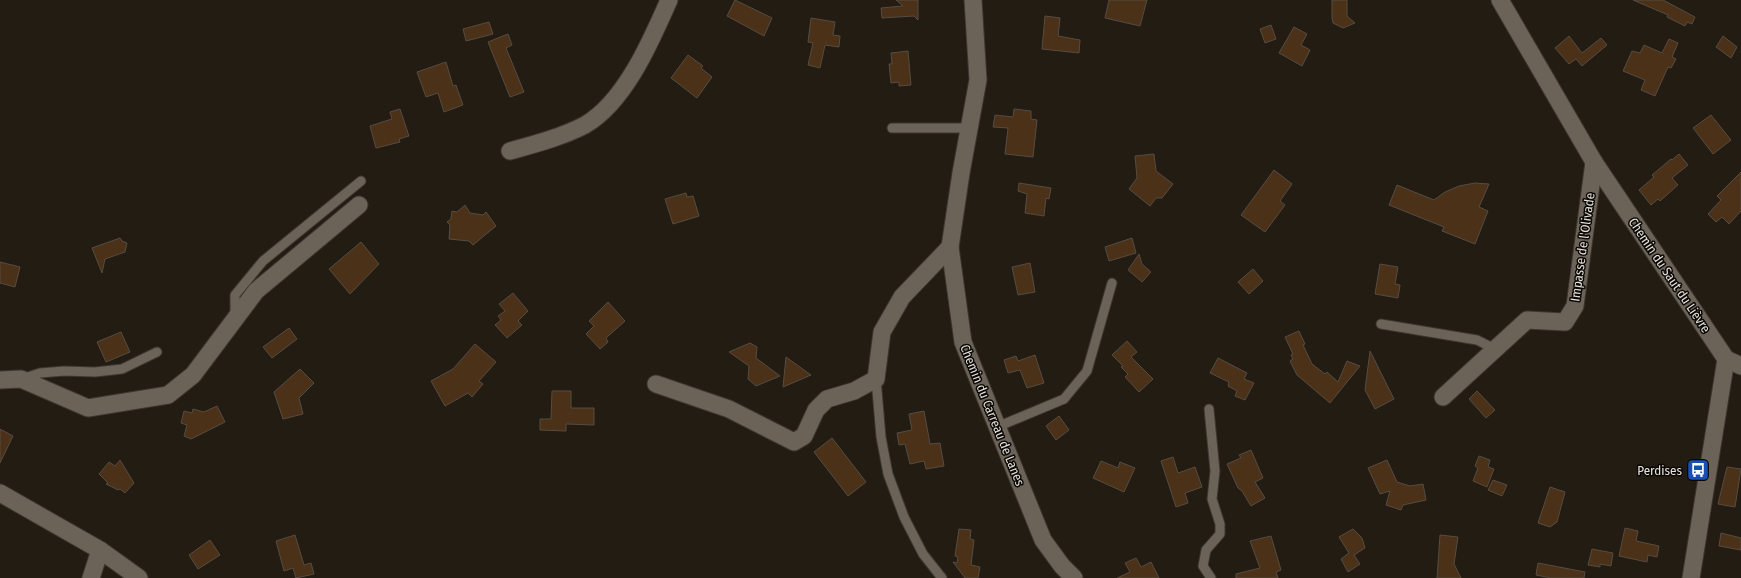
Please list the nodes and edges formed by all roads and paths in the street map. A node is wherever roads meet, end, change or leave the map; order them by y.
1 (669, 0) edge
2 (973, 0) edge
3 (1500, 0) edge
4 (892, 128) dead end
5 (970, 128) junction
6 (510, 151) dead end
7 (1594, 162) junction
8 (361, 182) dead end
9 (359, 205) dead end
10 (950, 247) junction
11 (1112, 283) dead end
12 (237, 316) junction
13 (1381, 324) dead end
14 (1495, 349) junction
15 (157, 352) dead end
16 (1726, 358) junction
17 (1741, 366) edge
18 (21, 379) junction
19 (876, 379) junction
20 (0, 380) edge
21 (656, 384) dead end
22 (1443, 397) dead end
23 (1209, 410) dead end
24 (997, 427) junction
25 (0, 493) edge
26 (100, 550) junction
27 (91, 578) edge
28 (139, 578) edge
29 (942, 578) edge
30 (1074, 578) edge
31 (1210, 578) edge
32 (1691, 578) edge

1 - 6 street
2 - 5 street, Chemin du Carreau de Lanes
3 - 7 street, Chemin du Saut du Lièvre
4 - 5 lane
5 - 10 street, Chemin du Carreau de Lanes
7 - 14 street, Impasse de l'Olivade
7 - 16 street, Chemin du Saut du Lièvre
8 - 12 lane
9 - 12 street
10 - 19 street
10 - 24 street, Chemin du Carreau de Lanes
11 - 24 lane
12 - 18 street
13 - 14 lane
14 - 22 street, Impasse de l'Olivade
15 - 18 lane
16 - 17 street
16 - 32 street
18 - 20 street
19 - 21 street
19 - 29 lane
23 - 31 lane
24 - 30 street, Chemin du Carreau de Lanes
25 - 26 street
26 - 27 street
26 - 28 street

